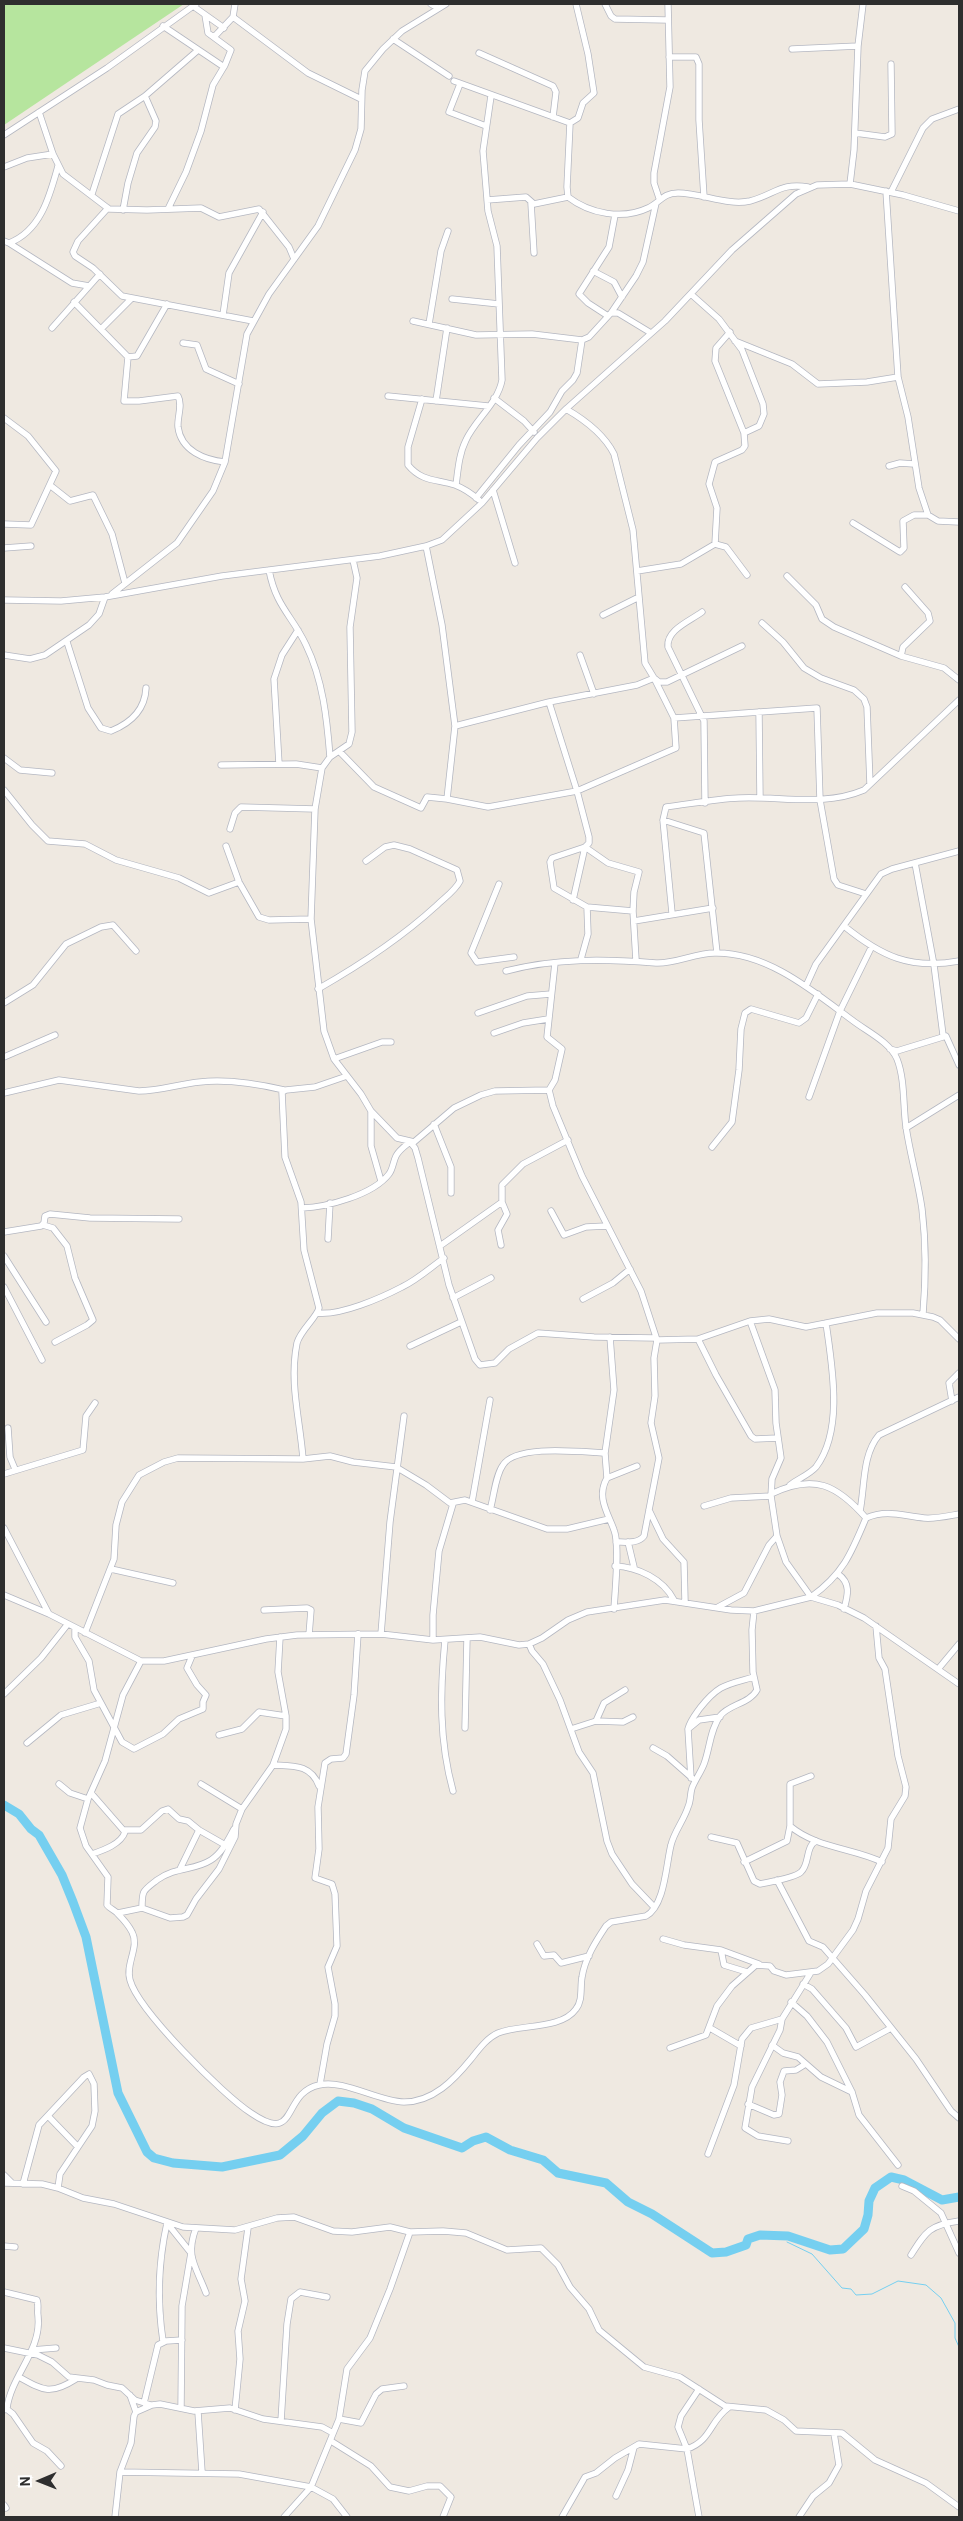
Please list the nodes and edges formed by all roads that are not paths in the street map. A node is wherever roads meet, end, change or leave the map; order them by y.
1 (235, 4) edge
2 (431, 4) edge
3 (446, 4) edge
4 (576, 4) edge
5 (605, 4) edge
6 (668, 4) edge
7 (863, 4) edge
8 (194, 5) edge
9 (438, 8) junction
10 (205, 15) junction
11 (233, 18) junction
12 (667, 20) junction
13 (163, 26) junction
14 (224, 28) junction
15 (214, 37) junction
16 (393, 39) junction
17 (858, 46) junction
18 (792, 49) dead end
19 (197, 51) junction
20 (479, 53) dead end
21 (670, 58) junction
22 (891, 64) dead end
23 (224, 68) junction
24 (449, 76) dead end
25 (145, 96) junction
26 (492, 96) junction
27 (362, 99) junction
28 (959, 109) edge
29 (39, 112) junction
30 (553, 117) junction
31 (570, 123) junction
32 (486, 126) junction
33 (855, 133) junction
34 (4, 135) edge
35 (53, 154) junction
36 (58, 166) junction
37 (4, 167) edge
38 (850, 184) junction
39 (808, 187) junction
40 (888, 192) junction
41 (92, 194) junction
42 (568, 197) junction
43 (704, 197) junction
44 (487, 200) junction
45 (658, 200) junction
46 (531, 203) junction
47 (108, 208) junction
48 (168, 208) junction
49 (123, 210) junction
50 (959, 211) edge
51 (263, 212) junction
52 (616, 215) junction
53 (448, 231) dead end
54 (6, 242) edge
55 (534, 253) dead end
56 (294, 259) junction
57 (593, 272) junction
58 (100, 274) junction
59 (89, 286) junction
60 (692, 295) junction
61 (622, 297) junction
62 (131, 298) junction
63 (452, 300) dead end
64 (74, 302) junction
65 (167, 304) junction
66 (498, 304) junction
67 (223, 315) junction
68 (610, 315) junction
69 (253, 321) junction
70 (413, 321) dead end
71 (429, 324) junction
72 (52, 328) dead end
73 (447, 328) junction
74 (101, 330) junction
75 (730, 332) junction
76 (651, 333) junction
77 (500, 334) junction
78 (582, 340) junction
79 (735, 341) junction
80 (182, 342) dead end
81 (128, 357) junction
82 (898, 377) junction
83 (239, 384) junction
84 (388, 396) dead end
85 (494, 398) junction
86 (422, 399) junction
87 (436, 401) junction
88 (488, 406) junction
89 (566, 409) junction
90 (4, 418) edge
91 (533, 431) junction
92 (744, 432) junction
93 (537, 438) junction
94 (225, 462) junction
95 (914, 464) junction
96 (889, 466) dead end
97 (456, 485) junction
98 (50, 486) junction
99 (493, 490) junction
100 (476, 498) junction
101 (482, 503) junction
102 (928, 515) junction
103 (959, 522) edge
104 (853, 523) dead end
105 (4, 524) edge
106 (715, 544) junction
107 (31, 546) dead end
108 (426, 546) junction
109 (4, 548) edge
110 (354, 560) junction
111 (515, 563) dead end
112 (269, 570) junction
113 (637, 571) junction
114 (747, 575) dead end
115 (787, 576) dead end
116 (125, 583) junction
117 (905, 587) dead end
118 (108, 596) junction
119 (639, 597) junction
120 (4, 600) edge
121 (702, 612) dead end
122 (603, 615) dead end
123 (762, 623) dead end
124 (298, 630) junction
125 (67, 642) junction
126 (742, 646) dead end
127 (4, 655) edge
128 (580, 655) dead end
129 (901, 656) junction
130 (682, 675) junction
131 (654, 678) junction
132 (959, 680) edge
133 (146, 688) dead end
134 (594, 694) junction
135 (959, 700) edge
136 (549, 702) junction
137 (759, 712) junction
138 (702, 716) junction
139 (674, 718) junction
140 (454, 726) junction
141 (339, 751) junction
142 (330, 757) junction
143 (4, 758) edge
144 (221, 764) dead end
145 (279, 764) junction
146 (322, 768) junction
147 (52, 774) dead end
148 (870, 784) junction
149 (4, 790) edge
150 (578, 791) junction
151 (760, 798) junction
152 (447, 799) junction
153 (820, 800) junction
154 (705, 803) junction
155 (316, 810) junction
156 (663, 820) junction
157 (230, 829) dead end
158 (226, 846) dead end
159 (586, 847) junction
160 (959, 851) edge
161 (366, 861) dead end
162 (914, 863) junction
163 (238, 882) junction
164 (499, 884) dead end
165 (866, 894) junction
166 (573, 900) junction
167 (587, 907) junction
168 (713, 908) junction
169 (633, 911) junction
170 (672, 913) junction
171 (311, 919) junction
172 (634, 921) junction
173 (844, 926) junction
174 (871, 948) junction
175 (136, 950) dead end
176 (717, 953) junction
177 (514, 957) dead end
178 (581, 960) junction
179 (636, 960) junction
180 (959, 961) edge
181 (555, 963) junction
182 (934, 965) junction
183 (506, 971) dead end
184 (806, 986) junction
185 (318, 989) junction
186 (552, 994) junction
187 (818, 994) junction
188 (4, 1003) edge
189 (840, 1012) junction
190 (478, 1013) dead end
191 (548, 1018) junction
192 (494, 1033) dead end
193 (55, 1035) dead end
194 (943, 1035) junction
195 (391, 1042) dead end
196 (890, 1049) junction
197 (4, 1057) edge
198 (334, 1060) junction
199 (959, 1065) edge
200 (347, 1076) junction
201 (284, 1090) junction
202 (549, 1090) junction
203 (4, 1093) edge
204 (959, 1095) edge
205 (809, 1098) dead end
206 (371, 1111) junction
207 (434, 1124) junction
208 (906, 1128) junction
209 (568, 1140) junction
210 (410, 1142) junction
211 (712, 1147) dead end
212 (382, 1181) junction
213 (451, 1193) dead end
214 (502, 1202) junction
215 (330, 1203) junction
216 (302, 1208) junction
217 (551, 1210) dead end
218 (179, 1219) dead end
219 (44, 1225) junction
220 (606, 1226) junction
221 (4, 1232) edge
222 (328, 1238) dead end
223 (500, 1245) dead end
224 (440, 1246) junction
225 (4, 1256) edge
226 (444, 1258) junction
227 (4, 1262) edge
228 (630, 1269) junction
229 (491, 1278) dead end
230 (4, 1287) edge
231 (453, 1298) junction
232 (583, 1299) dead end
233 (317, 1312) junction
234 (924, 1314) junction
235 (750, 1320) junction
236 (46, 1322) dead end
237 (461, 1322) junction
238 (826, 1323) junction
239 (610, 1337) junction
240 (656, 1339) junction
241 (698, 1339) junction
242 (959, 1339) edge
243 (54, 1342) dead end
244 (410, 1346) dead end
245 (42, 1360) dead end
246 (959, 1373) edge
247 (959, 1397) edge
248 (490, 1400) dead end
249 (952, 1401) junction
250 (95, 1403) dead end
251 (404, 1416) dead end
252 (8, 1428) dead end
253 (778, 1438) junction
254 (605, 1453) junction
255 (302, 1459) junction
256 (637, 1466) dead end
257 (396, 1467) junction
258 (15, 1470) junction
259 (4, 1474) edge
260 (607, 1478) junction
261 (790, 1485) junction
262 (771, 1495) junction
263 (472, 1502) junction
264 (453, 1504) junction
265 (704, 1506) dead end
266 (490, 1510) junction
267 (649, 1510) junction
268 (860, 1511) junction
269 (959, 1514) edge
270 (866, 1518) junction
271 (609, 1519) junction
272 (4, 1528) edge
273 (777, 1536) junction
274 (616, 1542) junction
275 (628, 1542) junction
276 (615, 1566) junction
277 (634, 1567) junction
278 (111, 1569) junction
279 (838, 1574) junction
280 (172, 1583) dead end
281 (4, 1595) edge
282 (810, 1597) junction
283 (674, 1600) junction
284 (685, 1601) junction
285 (718, 1608) junction
286 (844, 1608) junction
287 (614, 1609) junction
288 (264, 1610) dead end
289 (754, 1610) junction
290 (49, 1614) junction
291 (67, 1624) junction
292 (876, 1626) junction
293 (75, 1629) junction
294 (85, 1633) junction
295 (358, 1634) junction
296 (381, 1634) junction
297 (309, 1635) junction
298 (280, 1637) junction
299 (467, 1638) junction
300 (433, 1640) junction
301 (445, 1640) junction
302 (529, 1644) junction
303 (959, 1644) edge
304 (192, 1656) junction
305 (141, 1661) junction
306 (939, 1668) junction
307 (754, 1677) junction
308 (959, 1684) edge
309 (625, 1690) dead end
310 (4, 1694) edge
311 (101, 1703) junction
312 (286, 1716) junction
313 (633, 1717) dead end
314 (720, 1717) junction
315 (596, 1721) junction
316 (115, 1726) junction
317 (465, 1728) dead end
318 (571, 1729) junction
319 (688, 1729) junction
320 (219, 1735) dead end
321 (27, 1743) dead end
322 (653, 1748) dead end
323 (273, 1765) junction
324 (310, 1772) junction
325 (322, 1772) junction
326 (811, 1776) dead end
327 (694, 1779) junction
328 (59, 1784) dead end
329 (201, 1784) dead end
330 (320, 1788) junction
331 (453, 1791) dead end
332 (91, 1793) junction
333 (88, 1800) junction
334 (242, 1809) junction
335 (790, 1826) junction
336 (124, 1830) junction
337 (199, 1830) junction
338 (711, 1837) dead end
339 (816, 1841) junction
340 (227, 1846) junction
341 (92, 1854) junction
342 (744, 1862) junction
343 (882, 1862) junction
344 (180, 1869) junction
345 (777, 1880) junction
346 (654, 1907) junction
347 (142, 1908) junction
348 (118, 1913) junction
349 (663, 1939) dead end
350 (537, 1944) dead end
351 (721, 1950) junction
352 (589, 1956) junction
353 (832, 1957) junction
354 (759, 1964) junction
355 (747, 1972) junction
356 (810, 1974) junction
357 (803, 1984) junction
358 (791, 2002) junction
359 (782, 2019) junction
360 (710, 2028) junction
361 (892, 2028) junction
362 (772, 2045) junction
363 (741, 2046) junction
364 (670, 2048) dead end
365 (804, 2064) junction
366 (320, 2084) junction
367 (852, 2092) junction
368 (748, 2104) junction
369 (48, 2116) junction
370 (959, 2118) edge
371 (788, 2141) dead end
372 (78, 2147) junction
373 (708, 2154) dead end
374 (898, 2165) dead end
375 (4, 2175) edge
376 (4, 2183) edge
377 (12, 2184) junction
378 (23, 2184) junction
379 (902, 2186) dead end
380 (58, 2188) junction
381 (959, 2221) edge
382 (167, 2223) junction
383 (945, 2223) junction
384 (196, 2228) junction
385 (248, 2228) junction
386 (410, 2232) junction
387 (4, 2246) edge
388 (14, 2247) dead end
389 (191, 2253) junction
390 (959, 2253) edge
391 (911, 2256) dead end
392 (4, 2292) edge
393 (206, 2292) dead end
394 (327, 2297) dead end
395 (182, 2340) junction
396 (163, 2341) junction
397 (4, 2348) edge
398 (56, 2348) dead end
399 (31, 2352) junction
400 (19, 2377) junction
401 (76, 2379) junction
402 (404, 2386) dead end
403 (699, 2389) junction
404 (130, 2394) junction
405 (144, 2403) junction
406 (152, 2405) junction
407 (180, 2408) junction
408 (728, 2408) junction
409 (5, 2409) edge
410 (235, 2410) junction
411 (136, 2412) junction
412 (198, 2412) junction
413 (339, 2419) junction
414 (282, 2421) junction
415 (333, 2433) junction
416 (834, 2433) junction
417 (331, 2441) junction
418 (634, 2447) junction
419 (688, 2449) junction
420 (62, 2466) dead end
421 (120, 2472) junction
422 (202, 2472) junction
423 (311, 2487) junction
424 (616, 2496) dead end
425 (959, 2507) edge
426 (115, 2517) edge
427 (284, 2517) edge
428 (347, 2517) edge
429 (443, 2517) edge
430 (562, 2517) edge
431 (699, 2517) edge
432 (799, 2517) edge

1 - 11 street
2 - 9 street
3 - 9 street
4 - 31 street
5 - 12 street
6 - 12 street
7 - 17 street
8 - 10 street
8 - 13 street
9 - 16 street
10 - 14 street
10 - 15 street
11 - 14 street
11 - 27 street
12 - 21 street
13 - 19 street
13 - 29 street
14 - 15 street
15 - 23 street
16 - 24 street
16 - 27 street
17 - 18 street
17 - 33 street
19 - 23 street
19 - 25 street
20 - 30 street
21 - 43 street
21 - 45 street
22 - 33 street
23 - 48 street
25 - 41 street
25 - 49 street
26 - 30 street
26 - 32 street
26 - 32 street
27 - 56 street
28 - 40 street
29 - 34 street
29 - 35 street
30 - 31 street
31 - 42 street
32 - 44 street
33 - 38 street
35 - 36 street
35 - 37 street
36 - 41 street
36 - 54 street
38 - 39 street
38 - 40 street
39 - 43 street
39 - 60 street
40 - 50 street
40 - 82 street
41 - 47 street
42 - 46 street
42 - 52 street
43 - 45 street
44 - 46 street
44 - 66 street
45 - 52 street
45 - 61 street
46 - 55 street
47 - 49 street
47 - 58 street
48 - 49 street
48 - 51 street
51 - 56 street
51 - 67 street
52 - 57 street
53 - 71 street
54 - 59 street
56 - 69 street
57 - 61 street
57 - 68 street
58 - 59 street
58 - 62 street
59 - 64 street
60 - 75 street
60 - 76 street
61 - 68 street
62 - 65 street
62 - 74 street
63 - 66 street
64 - 72 street
64 - 74 street
65 - 67 street
65 - 81 street
66 - 77 street
67 - 69 street
68 - 76 street
68 - 78 street
69 - 83 street
70 - 71 street
71 - 73 street
73 - 77 street
73 - 87 street
74 - 81 street
75 - 79 street
75 - 92 street
76 - 89 street
77 - 78 street
77 - 85 street
78 - 91 street
79 - 82 street
79 - 92 street
80 - 83 street
81 - 94 street
82 - 95 street
83 - 94 street
84 - 86 street
85 - 88 street
85 - 91 street
86 - 87 street
86 - 97 street
87 - 88 street
88 - 97 street
89 - 93 street
89 - 113 street
90 - 98 street
91 - 93 street
91 - 100 street
92 - 106 street
93 - 99 street
94 - 116 street
95 - 96 street
95 - 102 street
97 - 100 street
98 - 105 street
98 - 116 street
99 - 101 street
99 - 111 street
100 - 101 street
101 - 108 street
102 - 103 street
102 - 104 street
106 - 113 street
106 - 114 street
107 - 109 street
108 - 110 street
108 - 140 street
110 - 112 street
110 - 141 street
112 - 118 street
112 - 124 street
113 - 119 street
115 - 129 street
116 - 118 street
117 - 129 street
118 - 120 street
118 - 125 street
119 - 122 street
119 - 131 street
121 - 130 street
123 - 148 street
124 - 142 street
124 - 145 street
125 - 127 street
125 - 133 street
126 - 130 street
128 - 134 street
129 - 132 street
130 - 131 street
130 - 138 street
131 - 134 street
131 - 139 street
134 - 136 street
135 - 148 street
136 - 140 street
136 - 150 street
137 - 138 street
137 - 151 street
137 - 153 street
138 - 139 street
138 - 154 street
139 - 150 street
140 - 152 street
141 - 142 street
141 - 152 street
142 - 146 street
143 - 147 street
144 - 145 street
145 - 146 street
146 - 155 street
148 - 153 street
149 - 163 street
150 - 152 street
150 - 159 street
151 - 153 street
151 - 154 street
153 - 165 street
154 - 156 street
155 - 157 street
155 - 171 street
156 - 168 street
156 - 170 street
158 - 163 street
159 - 166 street
159 - 166 street
159 - 169 street
160 - 162 street
161 - 185 street
162 - 165 street
162 - 182 street
163 - 171 street
164 - 177 street
165 - 173 street
166 - 167 street
167 - 169 street
167 - 178 street
168 - 170 street
168 - 176 street
169 - 172 street
170 - 172 street
171 - 185 street
172 - 179 street
173 - 174 street
173 - 184 street
174 - 182 street
174 - 189 street
175 - 188 street
176 - 179 street
176 - 184 street
178 - 179 street
178 - 181 street
180 - 182 street
181 - 183 street
181 - 186 street
182 - 194 street
184 - 187 street
185 - 198 street
186 - 190 street
186 - 191 street
187 - 189 street
187 - 211 street
189 - 196 street
189 - 205 street
191 - 192 street
191 - 202 street
193 - 197 street
194 - 196 street
194 - 199 street
195 - 198 street
196 - 208 street
198 - 200 street
200 - 201 street
200 - 206 street
201 - 203 street
201 - 216 street
202 - 207 street
202 - 209 street
204 - 208 street
206 - 210 street
206 - 212 street
207 - 210 street
207 - 213 street
208 - 234 street
209 - 214 street
209 - 220 street
210 - 212 street
210 - 224 street
212 - 215 street
214 - 223 street
214 - 224 street
215 - 216 street
215 - 222 street
216 - 233 street
217 - 220 street
218 - 219 street
219 - 221 street
219 - 243 street
220 - 228 street
224 - 226 street
225 - 227 street
225 - 236 street
226 - 231 street
226 - 233 street
228 - 232 street
228 - 240 street
229 - 231 street
230 - 245 street
231 - 237 street
233 - 255 street
234 - 238 street
234 - 242 street
235 - 238 street
235 - 241 street
235 - 253 street
237 - 239 street
237 - 244 street
238 - 261 street
239 - 240 street
239 - 254 street
240 - 241 street
240 - 267 street
241 - 253 street
246 - 249 street
247 - 249 street
248 - 263 street
249 - 268 street
250 - 258 street
251 - 257 street
252 - 258 street
253 - 262 street
254 - 260 street
254 - 266 street
255 - 257 street
255 - 278 street
256 - 260 street
257 - 264 street
257 - 296 street
258 - 259 street
260 - 271 street
261 - 262 street
261 - 268 street
262 - 265 street
262 - 273 street
263 - 264 street
263 - 266 street
264 - 300 street
266 - 271 street
267 - 275 street
267 - 284 street
268 - 270 street
269 - 270 street
270 - 279 street
271 - 274 street
272 - 290 street
273 - 282 street
273 - 285 street
274 - 275 street
274 - 276 street
275 - 277 street
276 - 277 street
276 - 287 street
277 - 283 street
278 - 280 street
278 - 294 street
279 - 282 street
279 - 286 street
281 - 290 street
282 - 286 street
282 - 289 street
283 - 284 street
283 - 287 street
284 - 285 street
285 - 289 street
286 - 292 street
287 - 302 street
288 - 297 street
289 - 307 street
290 - 291 street
291 - 293 street
291 - 310 street
292 - 306 street
292 - 343 street
293 - 294 street
293 - 311 street
294 - 305 street
295 - 296 street
295 - 297 street
295 - 325 street
296 - 300 street
297 - 298 street
298 - 304 street
298 - 312 street
299 - 301 street
299 - 302 street
299 - 317 street
300 - 301 street
301 - 331 street
302 - 318 street
303 - 306 street
304 - 305 street
304 - 316 street
305 - 316 street
306 - 308 street
307 - 314 street
307 - 319 street
309 - 315 street
311 - 316 street
311 - 321 street
312 - 320 street
312 - 323 street
313 - 315 street
314 - 319 street
314 - 327 street
315 - 318 street
316 - 332 street
318 - 346 street
319 - 327 street
322 - 327 street
323 - 324 street
323 - 334 street
324 - 325 street
324 - 330 street
325 - 330 street
326 - 335 street
327 - 346 street
328 - 333 street
329 - 334 street
330 - 366 street
332 - 333 street
332 - 336 street
333 - 341 street
334 - 340 street
335 - 339 street
335 - 342 street
336 - 337 street
336 - 341 street
337 - 340 street
337 - 344 street
338 - 342 street
339 - 343 street
339 - 345 street
340 - 344 street
340 - 347 street
341 - 348 street
342 - 345 street
343 - 353 street
344 - 347 street
345 - 353 street
346 - 352 street
347 - 348 street
348 - 366 street
349 - 351 street
350 - 352 street
351 - 354 street
351 - 355 street
352 - 366 street
353 - 356 street
353 - 361 street
354 - 355 street
354 - 356 street
355 - 360 street
356 - 357 street
357 - 358 street
357 - 361 street
358 - 359 street
358 - 367 street
359 - 362 street
359 - 363 street
360 - 363 street
360 - 364 street
361 - 370 street
362 - 365 street
362 - 368 street
363 - 373 street
365 - 367 street
365 - 368 street
367 - 374 street
368 - 371 street
369 - 372 street
369 - 372 street
369 - 378 street
372 - 380 street
375 - 377 street
376 - 377 street
377 - 378 street
378 - 380 street
379 - 383 street
380 - 382 street
381 - 383 street
382 - 384 street
382 - 389 street
382 - 396 street
383 - 390 street
383 - 391 street
384 - 385 street
384 - 389 street
385 - 386 street
385 - 410 street
386 - 403 street
386 - 413 street
387 - 388 street
389 - 393 street
389 - 395 street
392 - 399 street
394 - 414 street
395 - 396 street
395 - 407 street
396 - 405 street
397 - 399 street
398 - 399 street
399 - 400 street
399 - 401 street
400 - 401 street
400 - 409 street
401 - 404 street
402 - 413 street
403 - 408 street
403 - 419 street
404 - 405 street
404 - 411 street
405 - 406 street
406 - 407 street
406 - 411 street
407 - 412 street
408 - 416 street
408 - 419 street
409 - 420 street
410 - 412 street
410 - 414 street
411 - 421 street
412 - 422 street
413 - 415 street
414 - 415 street
415 - 417 street
416 - 425 street
416 - 432 street
417 - 423 street
417 - 429 street
418 - 419 street
418 - 424 street
418 - 430 street
419 - 431 street
421 - 422 street
421 - 426 street
422 - 423 street
423 - 427 street
423 - 428 street

